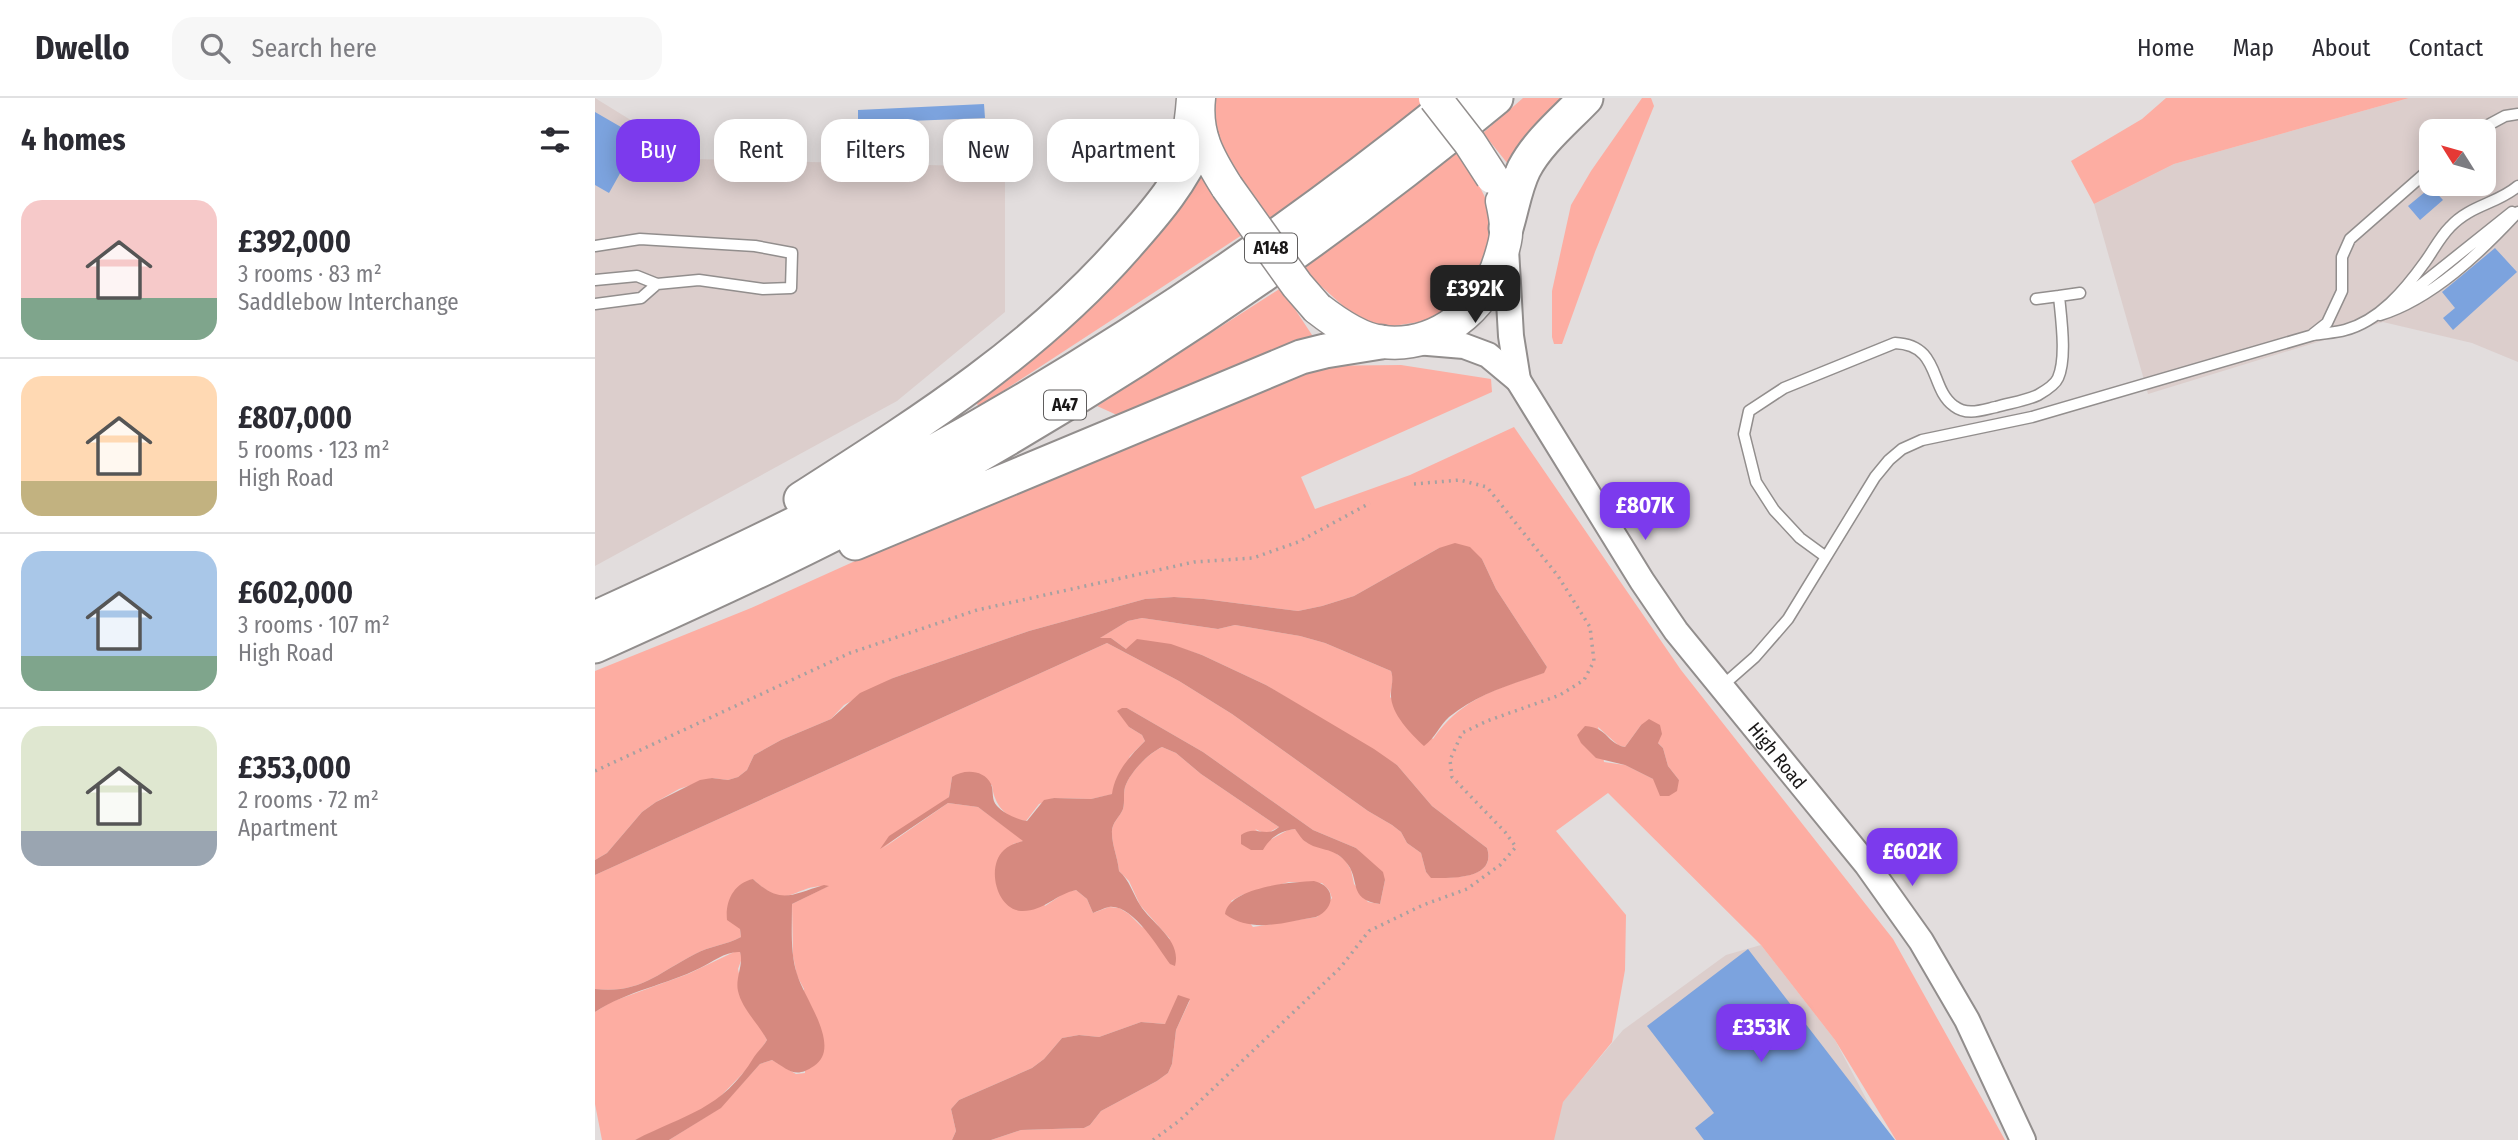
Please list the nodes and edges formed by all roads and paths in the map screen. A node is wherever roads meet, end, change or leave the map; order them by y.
1 (1435, 98) edge
2 (1457, 98) edge
3 (1496, 98) edge
4 (1586, 98) edge
5 (1193, 110) edge
6 (2518, 114) edge
7 (2496, 121) edge
8 (2419, 179) edge
9 (2518, 186) edge
10 (1149, 202) dead end
11 (2518, 210) edge
12 (1506, 235) junction
13 (595, 246) edge
14 (1103, 273) junction
15 (595, 280) edge
16 (657, 284) junction
17 (2080, 293) dead end
18 (2059, 296) junction
19 (2036, 299) dead end
20 (2392, 302) junction
21 (595, 304) edge
22 (2370, 318) junction
23 (2313, 335) junction
24 (1393, 342) junction
25 (1523, 388) junction
26 (1414, 484) dead end
27 (1370, 503) dead end
28 (1826, 557) junction
29 (595, 618) edge
30 (595, 646) edge
31 (1721, 688) junction
32 (595, 771) edge
33 (1153, 1140) edge
34 (2023, 1140) edge

1 - 12 main road, bridge
2 - 29 highway, A47
3 - 30 highway, A47
4 - 12 highway
5 - 14 highway, A47
5 - 24 main road, A148, bridge
6 - 7 lane
8 - 23 lane
9 - 20 lane
10 - 14 lane
11 - 20 lane
11 - 22 lane
12 - 24 main road
12 - 25 street, High Road
13 - 16 lane
14 - 29 highway, A47
15 - 16 lane
16 - 21 lane
17 - 18 lane
18 - 19 lane
18 - 28 lane
20 - 22 lane
22 - 23 lane
23 - 28 lane
24 - 25 street, High Road
24 - 30 highway, A47
25 - 31 street, High Road
26 - 33 path
27 - 32 path
28 - 31 lane
31 - 34 street, High Road

